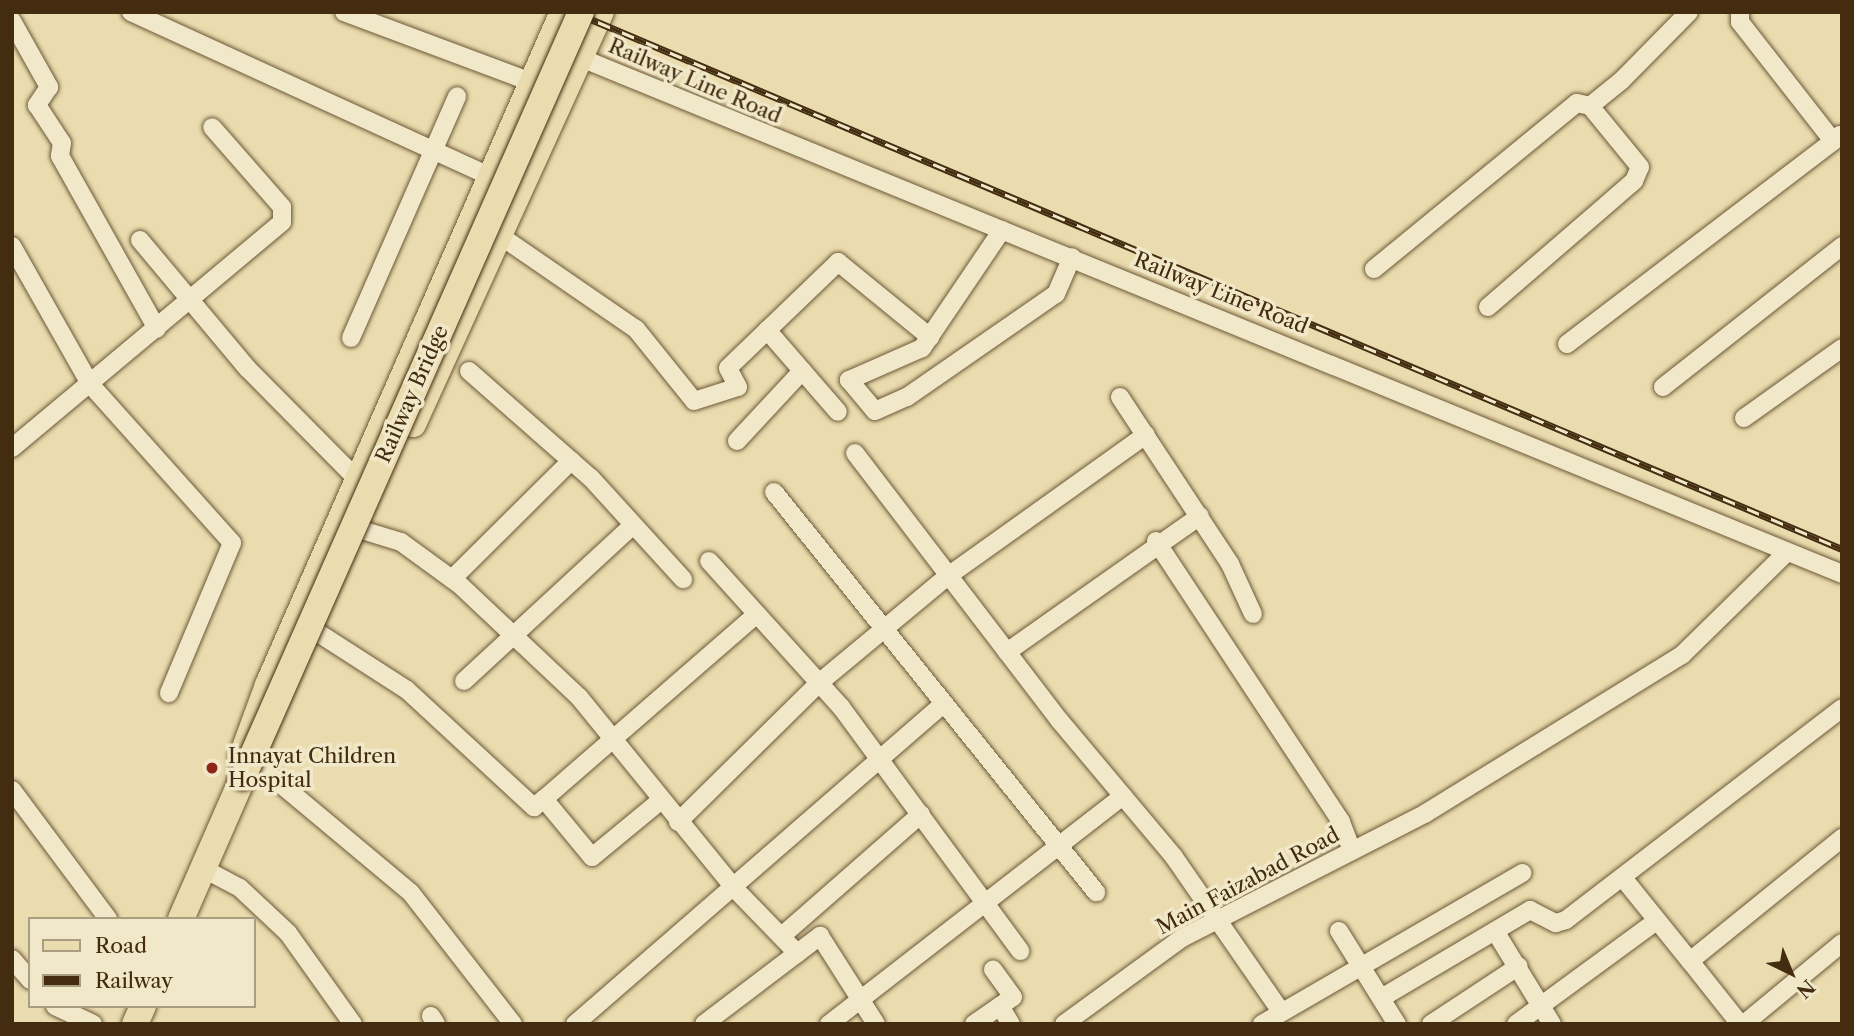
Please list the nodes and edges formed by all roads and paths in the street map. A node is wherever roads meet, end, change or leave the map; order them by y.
1 (131, 12) edge
2 (344, 12) edge
3 (564, 12) edge
4 (581, 12) edge
5 (601, 12) edge
6 (1689, 12) edge
7 (1740, 12) edge
8 (12, 21) edge
9 (581, 58) junction
10 (529, 81) junction
11 (457, 96) dead end
12 (1590, 106) junction
13 (212, 127) dead end
14 (1837, 138) edge
15 (433, 151) junction
16 (490, 176) junction
17 (1002, 230) junction
18 (499, 234) junction
19 (141, 240) dead end
20 (12, 246) edge
21 (1842, 246) edge
22 (1072, 257) junction
23 (1374, 269) dead end
24 (194, 299) junction
25 (1488, 307) dead end
26 (158, 329) junction
27 (767, 330) junction
28 (930, 337) junction
29 (351, 338) dead end
30 (1567, 344) dead end
31 (1842, 348) edge
32 (469, 370) dead end
33 (802, 371) junction
34 (90, 384) junction
35 (1664, 387) dead end
36 (1120, 397) dead end
37 (838, 412) dead end
38 (1744, 418) dead end
39 (1146, 435) junction
40 (737, 441) dead end
41 (12, 448) edge
42 (855, 453) dead end
43 (571, 461) junction
44 (357, 480) junction
45 (774, 492) dead end
46 (1200, 516) junction
47 (630, 528) junction
48 (365, 531) junction
49 (1156, 541) junction
50 (1786, 553) junction
51 (709, 561) dead end
52 (1842, 574) edge
53 (948, 576) junction
54 (452, 579) junction
55 (683, 579) dead end
56 (757, 614) junction
57 (1253, 614) dead end
58 (884, 630) junction
59 (512, 633) junction
60 (320, 634) junction
61 (1007, 652) junction
62 (464, 681) dead end
63 (819, 683) junction
64 (169, 693) dead end
65 (944, 703) junction
66 (1842, 709) edge
67 (615, 739) junction
68 (877, 761) junction
69 (251, 771) junction
70 (12, 790) edge
71 (1123, 796) junction
72 (544, 799) junction
73 (660, 801) junction
74 (921, 814) junction
75 (678, 822) junction
76 (1842, 838) edge
77 (1060, 848) junction
78 (1352, 851) junction
79 (204, 869) junction
80 (1522, 873) dead end
81 (1623, 878) junction
82 (734, 888) junction
83 (1096, 892) dead end
84 (986, 907) junction
85 (107, 917) edge
86 (182, 917) edge
87 (1218, 920) junction
88 (1656, 921) junction
89 (1339, 931) dead end
90 (1495, 931) junction
91 (784, 934) junction
92 (1842, 943) edge
93 (1020, 951) dead end
94 (797, 953) junction
95 (12, 959) edge
96 (1690, 961) junction
97 (1367, 966) junction
98 (1519, 966) junction
99 (993, 969) dead end
100 (28, 979) edge
101 (1383, 997) junction
102 (862, 1001) junction
103 (1000, 1006) junction
104 (59, 1008) edge
105 (142, 1008) edge
106 (1280, 1010) junction
107 (1548, 1016) edge
108 (1074, 1021) edge
109 (93, 1024) edge
110 (135, 1024) edge
111 (353, 1024) edge
112 (513, 1024) edge
113 (575, 1024) edge
114 (704, 1024) edge
115 (829, 1024) edge
116 (876, 1024) edge
117 (975, 1024) edge
118 (1011, 1024) edge
119 (1262, 1024) edge
120 (1397, 1024) edge
121 (1431, 1024) edge
122 (1516, 1024) edge
123 (1742, 1024) edge

1 - 15 street
2 - 10 street
3 - 10 main road
4 - 69 main road, Railway Bridge, bridge
5 - 9 main road
6 - 12 street
7 - 14 street
8 - 26 street
9 - 17 street, Railway Line Road
9 - 18 main road
10 - 16 main road
11 - 15 street
12 - 23 street
12 - 25 street
13 - 24 street
14 - 30 street
15 - 16 street
15 - 29 street
16 - 44 main road
17 - 22 street, Railway Line Road
17 - 28 street
18 - 27 street
18 - 48 main road
19 - 24 street
20 - 34 street
21 - 35 street
22 - 28 street
22 - 50 street, Railway Line Road
24 - 26 street
24 - 44 street
26 - 34 street
27 - 28 street
27 - 33 street
31 - 38 street
32 - 43 street
33 - 37 street
33 - 40 street
34 - 41 street
34 - 64 street
36 - 39 street
39 - 46 street
39 - 53 street
42 - 53 street
43 - 47 street
43 - 54 street
44 - 69 main road
45 - 58 street
46 - 49 street
46 - 57 street
47 - 55 street
47 - 59 street
48 - 54 street
48 - 60 main road
49 - 61 street
49 - 78 street
50 - 52 street, Railway Line Road
50 - 78 street, Main Faizabad Road
51 - 56 street
53 - 58 street
53 - 61 street
54 - 59 street
56 - 63 street
56 - 67 street
58 - 63 street
58 - 65 street
59 - 62 street
59 - 67 street
60 - 69 main road
60 - 72 street
61 - 71 street
63 - 68 street
63 - 75 street
65 - 68 street
65 - 77 street
66 - 81 street
67 - 72 street
67 - 73 street
68 - 74 street
68 - 82 street
69 - 79 main road
69 - 112 street
70 - 85 street
71 - 77 street
71 - 87 street
72 - 73 street
73 - 75 street
74 - 84 street
74 - 91 street
75 - 82 street
76 - 96 street
77 - 83 street
77 - 84 street
78 - 87 street, Main Faizabad Road
79 - 86 main road
79 - 111 street
80 - 97 street
81 - 88 street
81 - 90 street
82 - 91 street
82 - 113 street
84 - 93 street
84 - 102 street
87 - 106 street
87 - 108 street, Main Faizabad Road
88 - 96 street
88 - 107 street
89 - 97 street
90 - 98 street
90 - 101 street
91 - 94 street
92 - 123 street
94 - 102 street
94 - 114 street
95 - 100 street
96 - 123 street
97 - 101 street
97 - 106 street
98 - 107 street
98 - 121 street
99 - 103 street
101 - 120 street
102 - 115 street
102 - 116 street
103 - 117 street
103 - 118 street
104 - 109 street
105 - 110 main road
106 - 119 street
107 - 122 street

